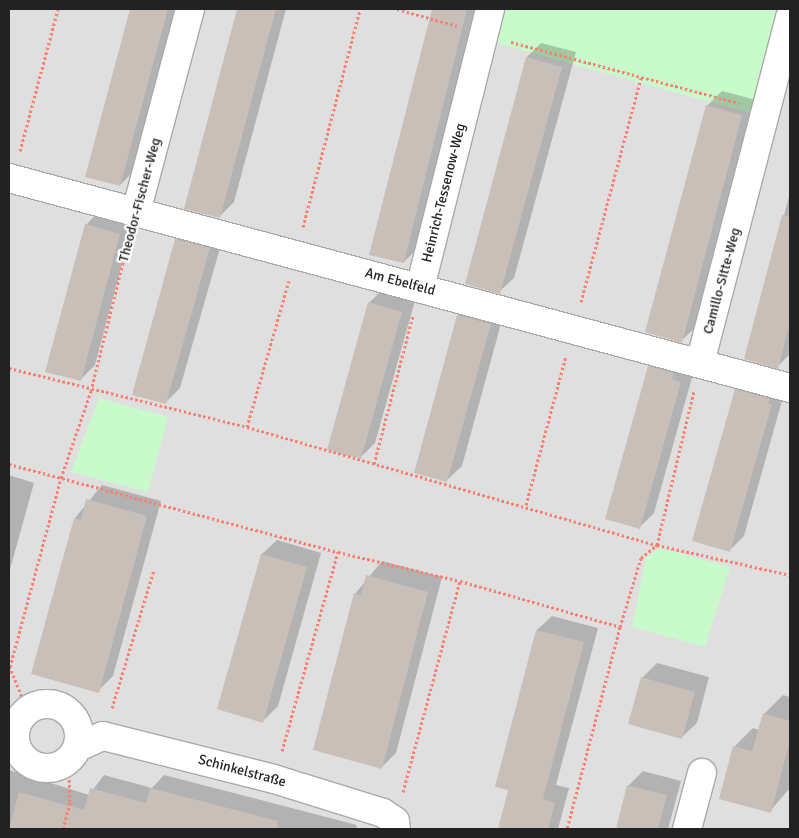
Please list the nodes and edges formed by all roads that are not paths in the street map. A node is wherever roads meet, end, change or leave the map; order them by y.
1 (190, 9) edge
2 (790, 18) edge
3 (486, 21) edge
4 (11, 179) edge
5 (136, 212) junction
6 (420, 288) junction
7 (700, 364) junction
8 (790, 388) edge
9 (70, 756) junction
10 (702, 773) dead end
11 (395, 825) edge
12 (694, 828) edge

1 - 5 street, Theodor-Fischer-Weg
2 - 7 street, Camillo-Sitte-Weg
3 - 6 street, Heinrich-Tessenow-Weg
4 - 5 street, Am Ebelfeld
5 - 6 street, Am Ebelfeld
6 - 7 street, Am Ebelfeld
7 - 8 street, Am Ebelfeld
9 - 9 street
9 - 11 street, Schinkelstraße
10 - 12 street

